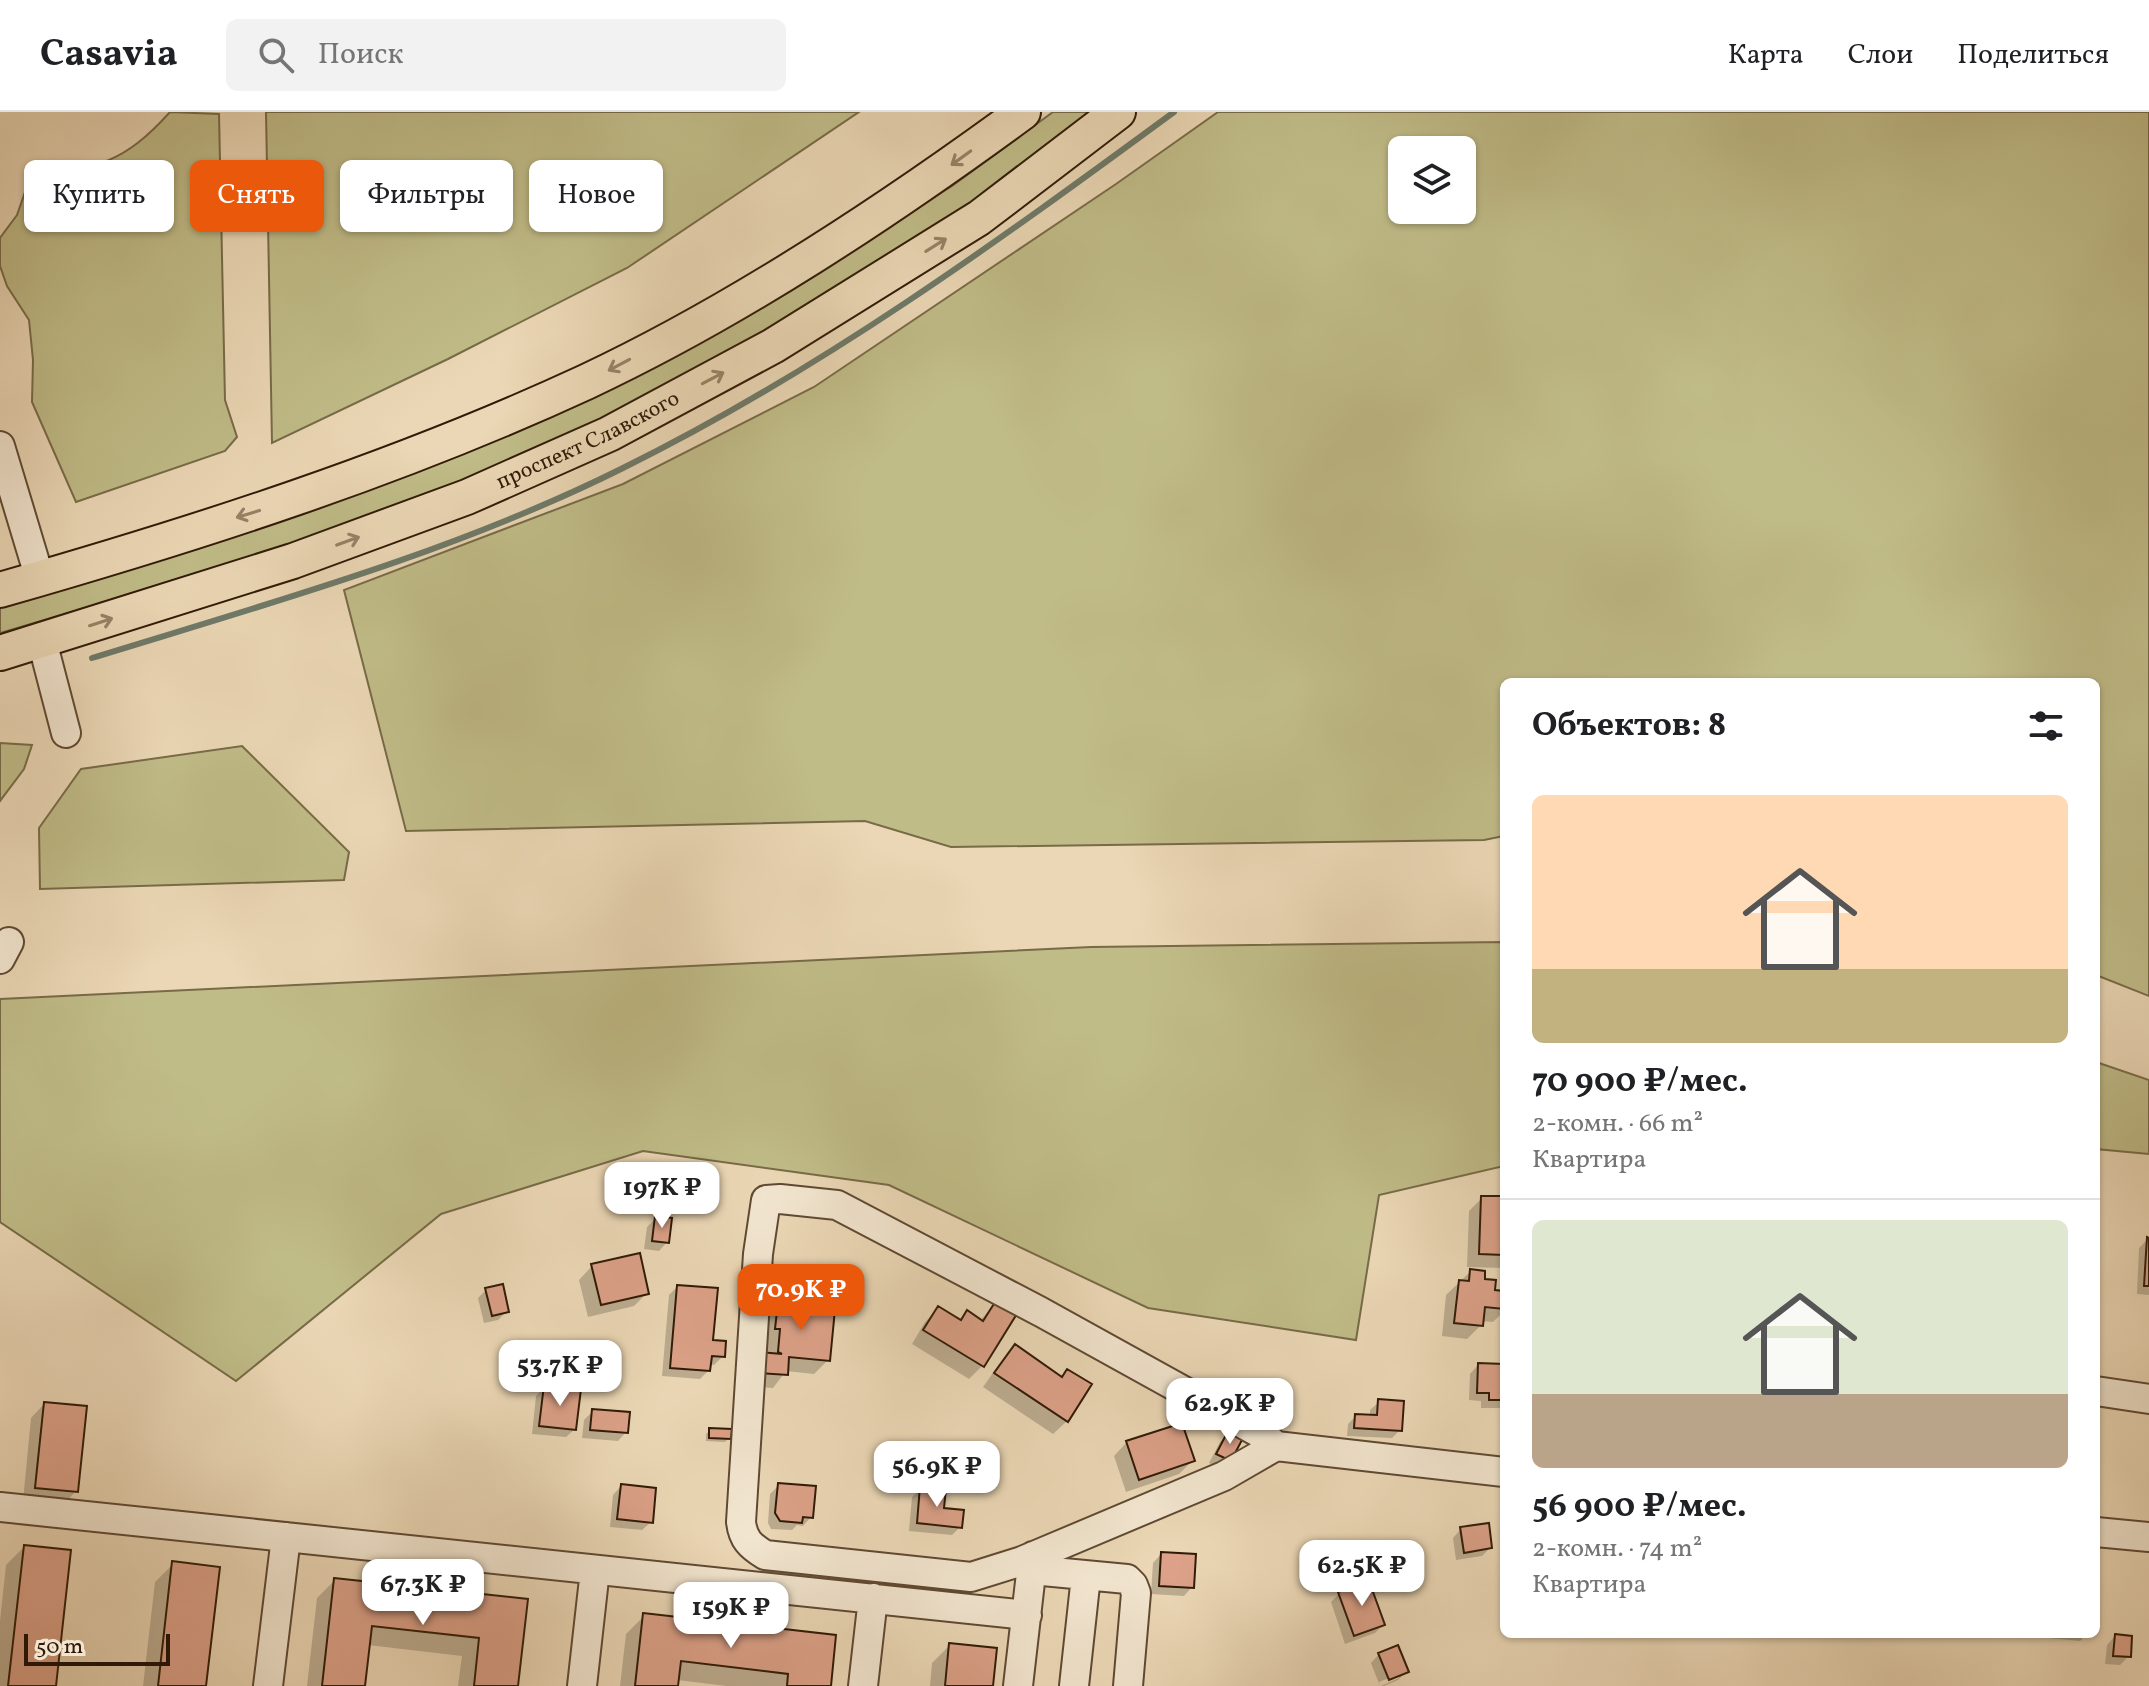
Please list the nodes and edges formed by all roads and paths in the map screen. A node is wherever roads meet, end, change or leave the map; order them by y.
1 (1023, 112) edge
2 (1118, 112) edge
3 (0, 446) edge
4 (40, 579) junction
5 (0, 590) edge
6 (42, 641) junction
7 (0, 653) edge
8 (66, 733) dead end
9 (2100, 1392) edge
10 (2149, 1399) edge
11 (1276, 1446) junction
12 (1500, 1472) edge
13 (0, 1507) edge
14 (2100, 1532) edge
15 (286, 1537) junction
16 (2149, 1537) edge
17 (1032, 1563) junction
18 (595, 1570) junction
19 (1086, 1576) junction
20 (873, 1598) junction
21 (1027, 1615) junction
22 (268, 1686) edge
23 (582, 1686) edge
24 (863, 1686) edge
25 (1018, 1686) edge
26 (1074, 1686) edge
27 (1128, 1686) edge

1 -> 4 main road
6 -> 2 main road, проспект Славского
3 - 4 street
4 - 5 main road
6 - 7 main road, проспект Славского
6 - 8 street
9 - 10 street
11 - 12 street
11 - 17 street
11 - 17 street
13 - 15 street
14 - 16 street
15 - 18 street
15 - 22 street
17 - 19 street
17 - 21 street
18 - 20 street
18 - 23 street
19 - 26 street
19 - 27 street
20 - 21 street
20 - 24 street
21 - 25 street

